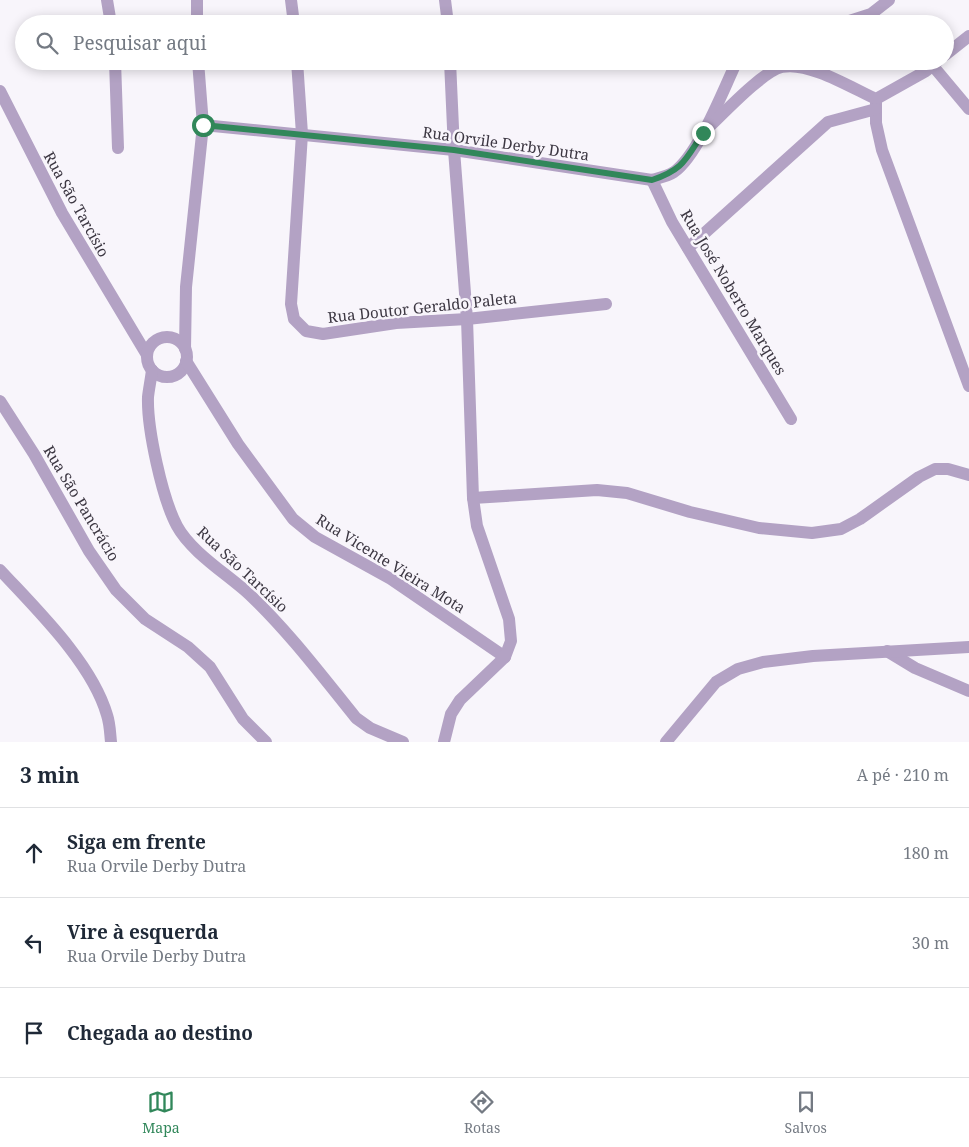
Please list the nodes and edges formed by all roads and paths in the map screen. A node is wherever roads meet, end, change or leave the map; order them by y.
1 (108, 0) edge
2 (197, 0) edge
3 (291, 0) edge
4 (445, 0) edge
5 (889, 0) edge
6 (110, 15) edge
7 (197, 15) edge
8 (293, 15) edge
9 (447, 15) edge
10 (868, 15) edge
11 (969, 36) edge
12 (954, 48) edge
13 (115, 70) edge
14 (199, 70) edge
15 (298, 70) edge
16 (450, 70) edge
17 (732, 70) edge
18 (775, 70) edge
19 (809, 70) edge
20 (925, 70) edge
21 (940, 70) edge
22 (0, 92) edge
23 (876, 104) junction
24 (969, 109) edge
25 (203, 125) junction
26 (703, 133) junction
27 (302, 134) junction
28 (118, 148) dead end
29 (454, 150) junction
30 (652, 180) junction
31 (688, 248) junction
32 (606, 304) dead end
33 (467, 319) junction
34 (147, 355) junction
35 (186, 356) junction
36 (152, 370) junction
37 (969, 386) edge
38 (0, 401) edge
39 (791, 419) dead end
40 (969, 475) edge
41 (473, 498) junction
42 (0, 570) edge
43 (969, 647) edge
44 (887, 651) junction
45 (505, 657) junction
46 (969, 691) edge
47 (111, 742) edge
48 (266, 742) edge
49 (403, 742) edge
50 (444, 742) edge
51 (666, 742) edge

1 - 6 street
2 - 7 street
3 - 8 street
4 - 9 street
5 - 10 street
11 - 12 street
13 - 28 street
14 - 25 street
15 - 27 street, Rua Doutor Geraldo Paleta
16 - 29 street
17 - 26 street
18 - 26 street
19 - 23 street
20 - 23 street
21 - 24 street
22 - 34 street, Rua São Tarcísio
23 - 31 street
23 - 37 street
25 - 27 street, Rua Orvile Derby Dutra
25 - 35 street
26 - 30 street
27 - 29 street, Rua Orvile Derby Dutra
27 - 33 street, Rua Doutor Geraldo Paleta
29 - 30 street, Rua Orvile Derby Dutra
29 - 33 street
30 - 31 street, Rua José Noberto Marques
31 - 39 street, Rua José Noberto Marques
32 - 33 street, Rua Doutor Geraldo Paleta
33 - 41 street
34 - 35 street
34 - 36 street
35 - 36 street
35 - 45 street, Rua Vicente Vieira Mota
36 - 49 street, Rua São Tarcísio
38 - 48 street, Rua São Pancrácio
40 - 41 street
41 - 45 street
42 - 47 street
43 - 44 street
44 - 46 street
44 - 51 street
45 - 50 street

